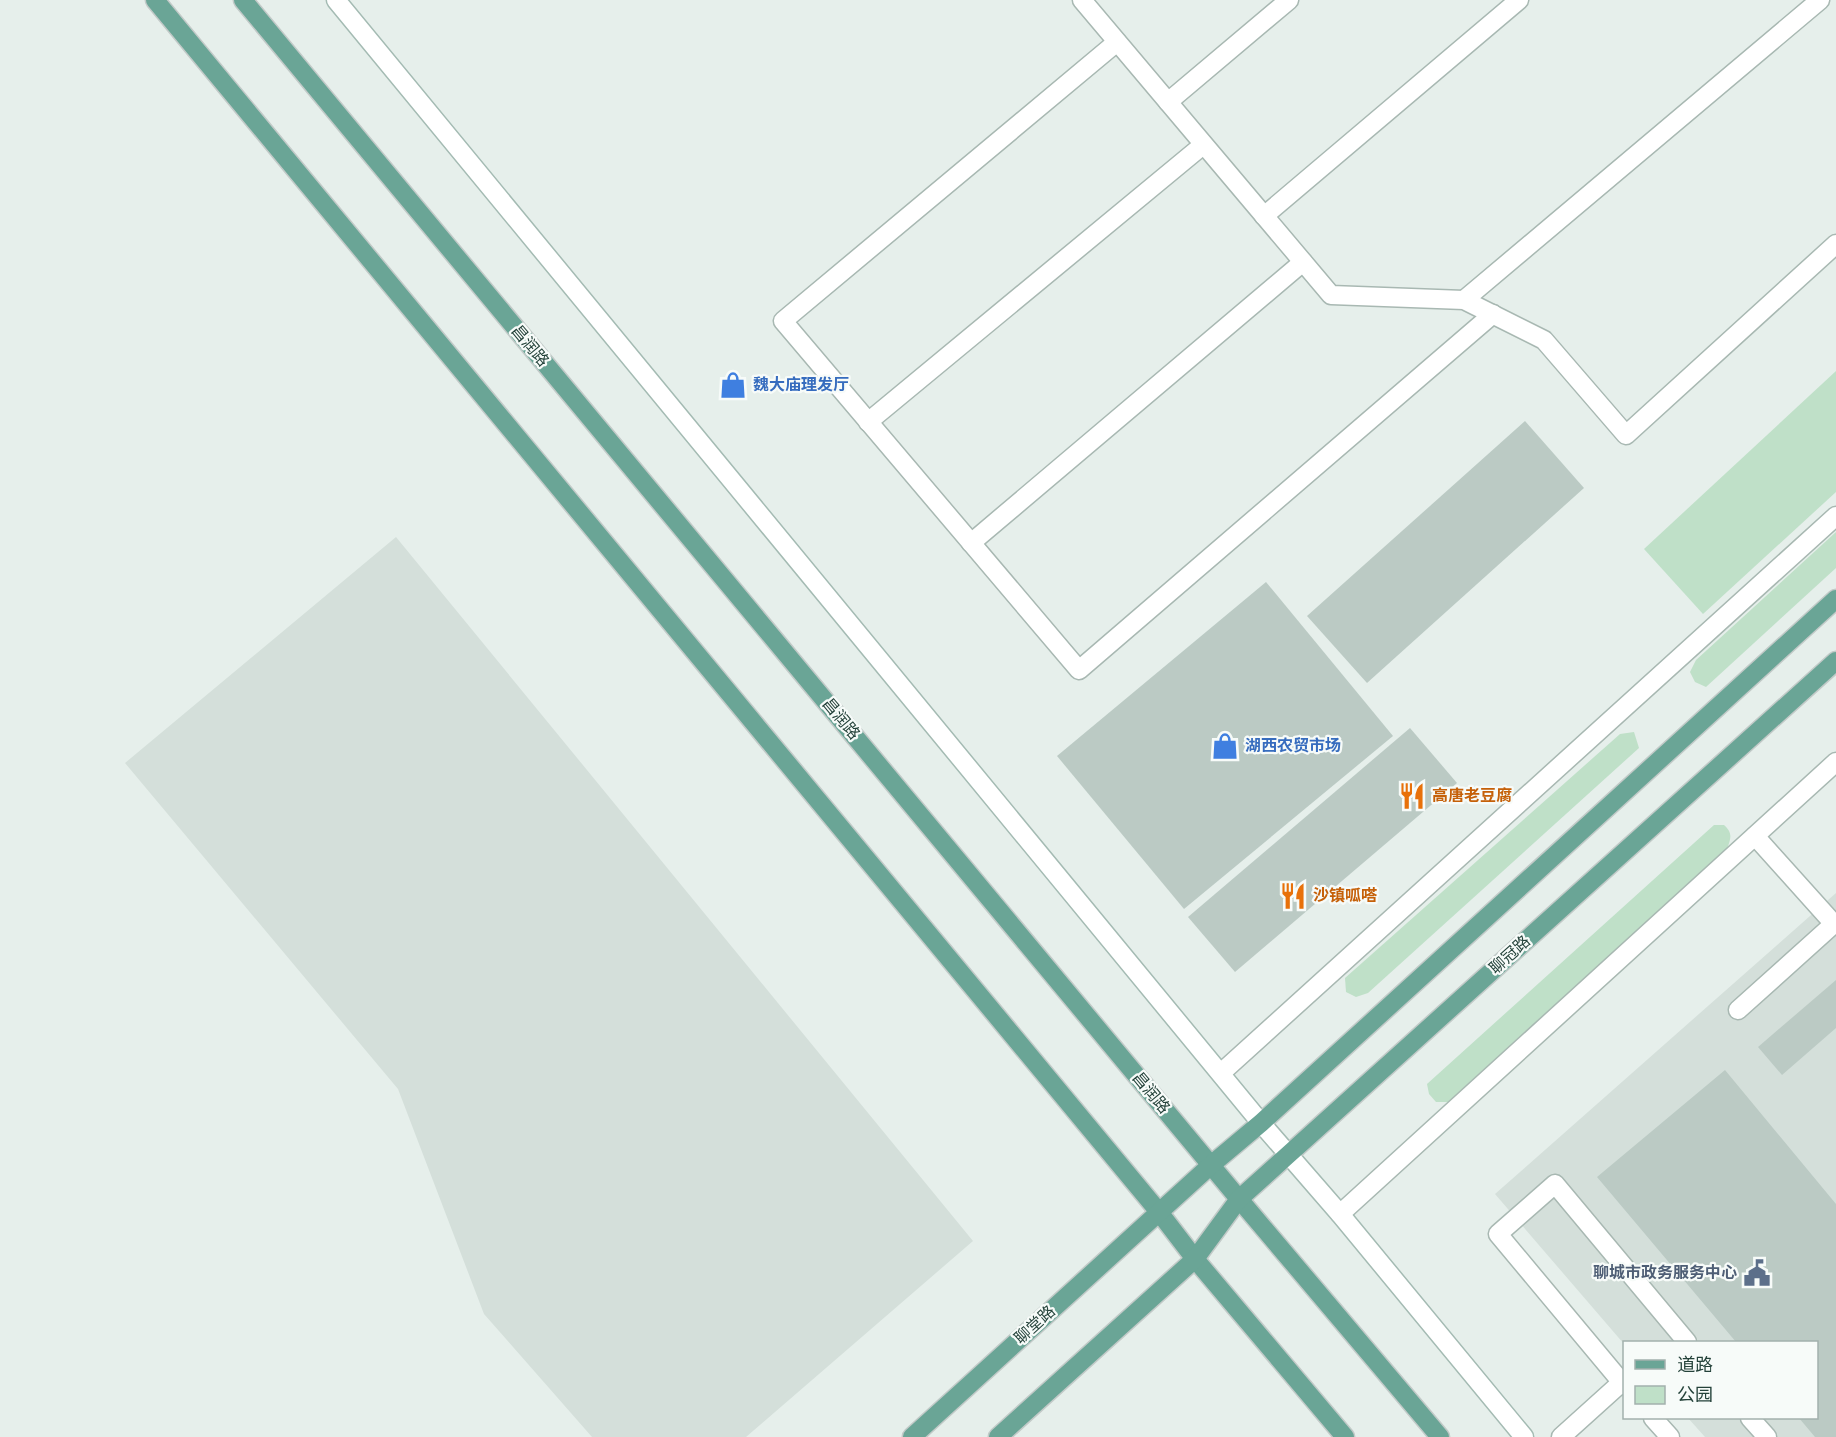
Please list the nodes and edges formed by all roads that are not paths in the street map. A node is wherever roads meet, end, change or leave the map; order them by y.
1 (155, 0) edge
2 (243, 0) edge
3 (336, 0) edge
4 (1082, 0) edge
5 (1289, 0) edge
6 (1519, 0) edge
7 (1820, 0) edge
8 (1117, 42) junction
9 (1168, 102) junction
10 (1203, 145) junction
11 (1264, 216) junction
12 (1836, 244) edge
13 (1303, 262) junction
14 (1464, 300) junction
15 (1493, 314) junction
16 (868, 422) junction
17 (1836, 516) edge
18 (971, 543) junction
19 (1836, 599) edge
20 (1836, 661) edge
21 (1836, 762) edge
22 (1755, 836) junction
23 (1835, 923) edge
24 (1738, 1010) dead end
25 (1221, 1073) junction
26 (1261, 1123) junction
27 (1289, 1155) junction
28 (1211, 1165) junction
29 (1239, 1199) junction
30 (1159, 1212) junction
31 (1340, 1214) junction
32 (1195, 1259) junction
33 (1686, 1341) edge
34 (1623, 1383) edge
35 (1654, 1419) edge
36 (1751, 1419) edge
37 (912, 1437) edge
38 (998, 1437) edge
39 (1345, 1437) edge
40 (1440, 1437) edge
41 (1524, 1437) edge
42 (1561, 1437) edge
43 (1670, 1437) edge
44 (1767, 1437) edge

1 - 30 main road
2 - 28 main road, 昌润路
3 - 25 street
4 - 8 street
5 - 9 street
6 - 11 street
7 - 14 street
8 - 9 street
8 - 16 street
9 - 10 street
10 - 11 street
10 - 16 street
11 - 13 street
12 - 15 street
13 - 14 street
13 - 18 street
14 - 15 street
15 - 18 street
16 - 18 street
17 - 25 street
19 - 26 main road, 聊堂路
20 - 27 main road, 聊冠路
21 - 22 street
22 - 23 street
22 - 31 street
23 - 24 street
25 - 26 street
26 - 27 street
26 - 28 main road, 聊堂路
27 - 29 main road, 聊冠路
27 - 31 street
28 - 29 main road, 昌润路
28 - 30 main road, 聊堂路
29 - 32 main road, 聊冠路
29 - 40 main road, 昌润路
30 - 32 main road
30 - 37 main road, 聊堂路
31 - 41 street
32 - 38 main road, 聊冠路
32 - 39 main road
33 - 34 street
34 - 42 street
35 - 43 street
36 - 44 street

